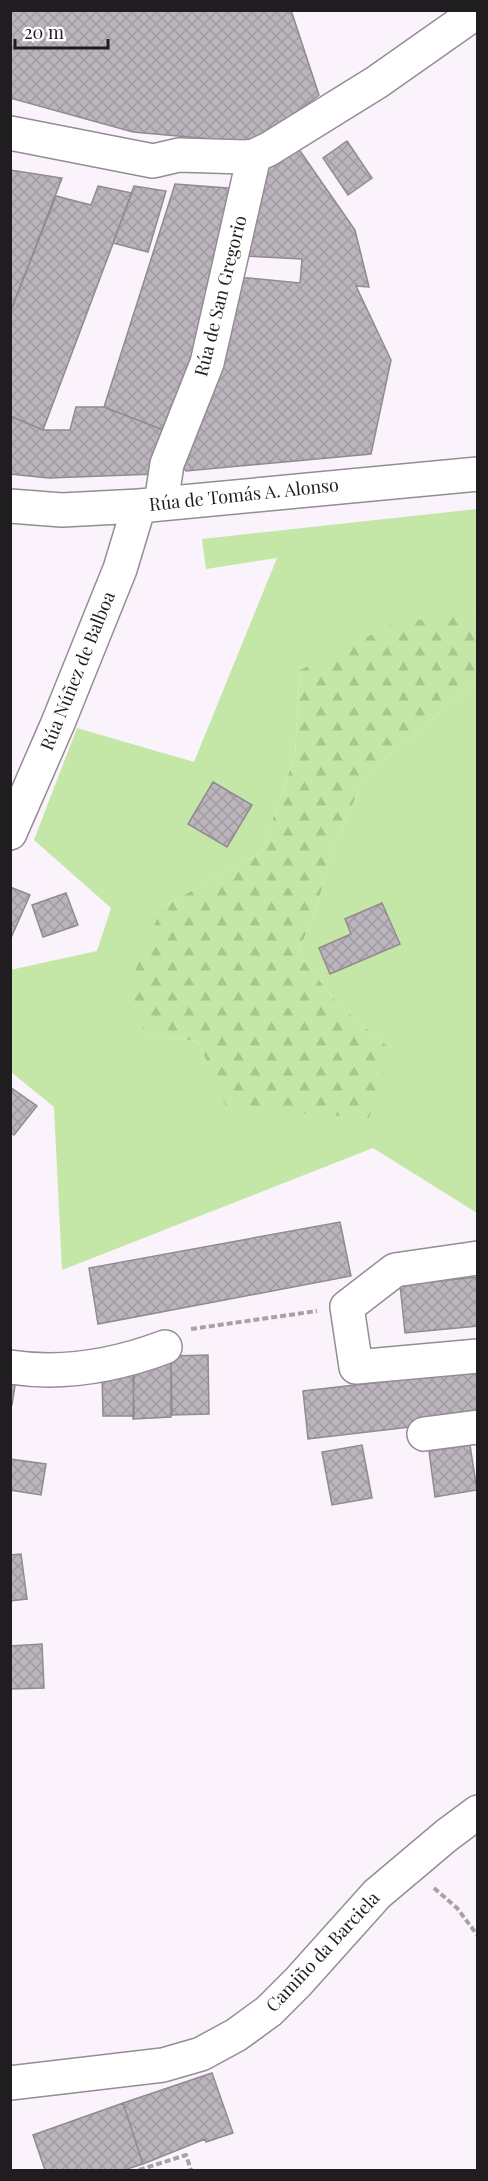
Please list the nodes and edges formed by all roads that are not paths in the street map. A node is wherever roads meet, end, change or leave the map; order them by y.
1 (477, 11) edge
2 (10, 133) edge
3 (254, 156) junction
4 (477, 474) edge
5 (150, 505) junction
6 (10, 506) edge
7 (10, 833) edge
8 (477, 1258) edge
9 (177, 1339) road end
10 (477, 1356) edge
11 (10, 1367) edge
12 (477, 1427) edge
13 (424, 1434) dead end
14 (477, 1812) edge
15 (10, 2083) edge

1 - 3 street
2 - 3 street
3 - 5 street, Rúa de San Gregorio
4 - 5 street, Rúa de Tomás A. Alonso
5 - 6 street, Rúa de Tomás A. Alonso
5 - 7 street, Rúa Núñez de Balboa
8 - 10 street
9 - 11 street
12 - 13 street
14 - 15 street, Camiño da Barciela

